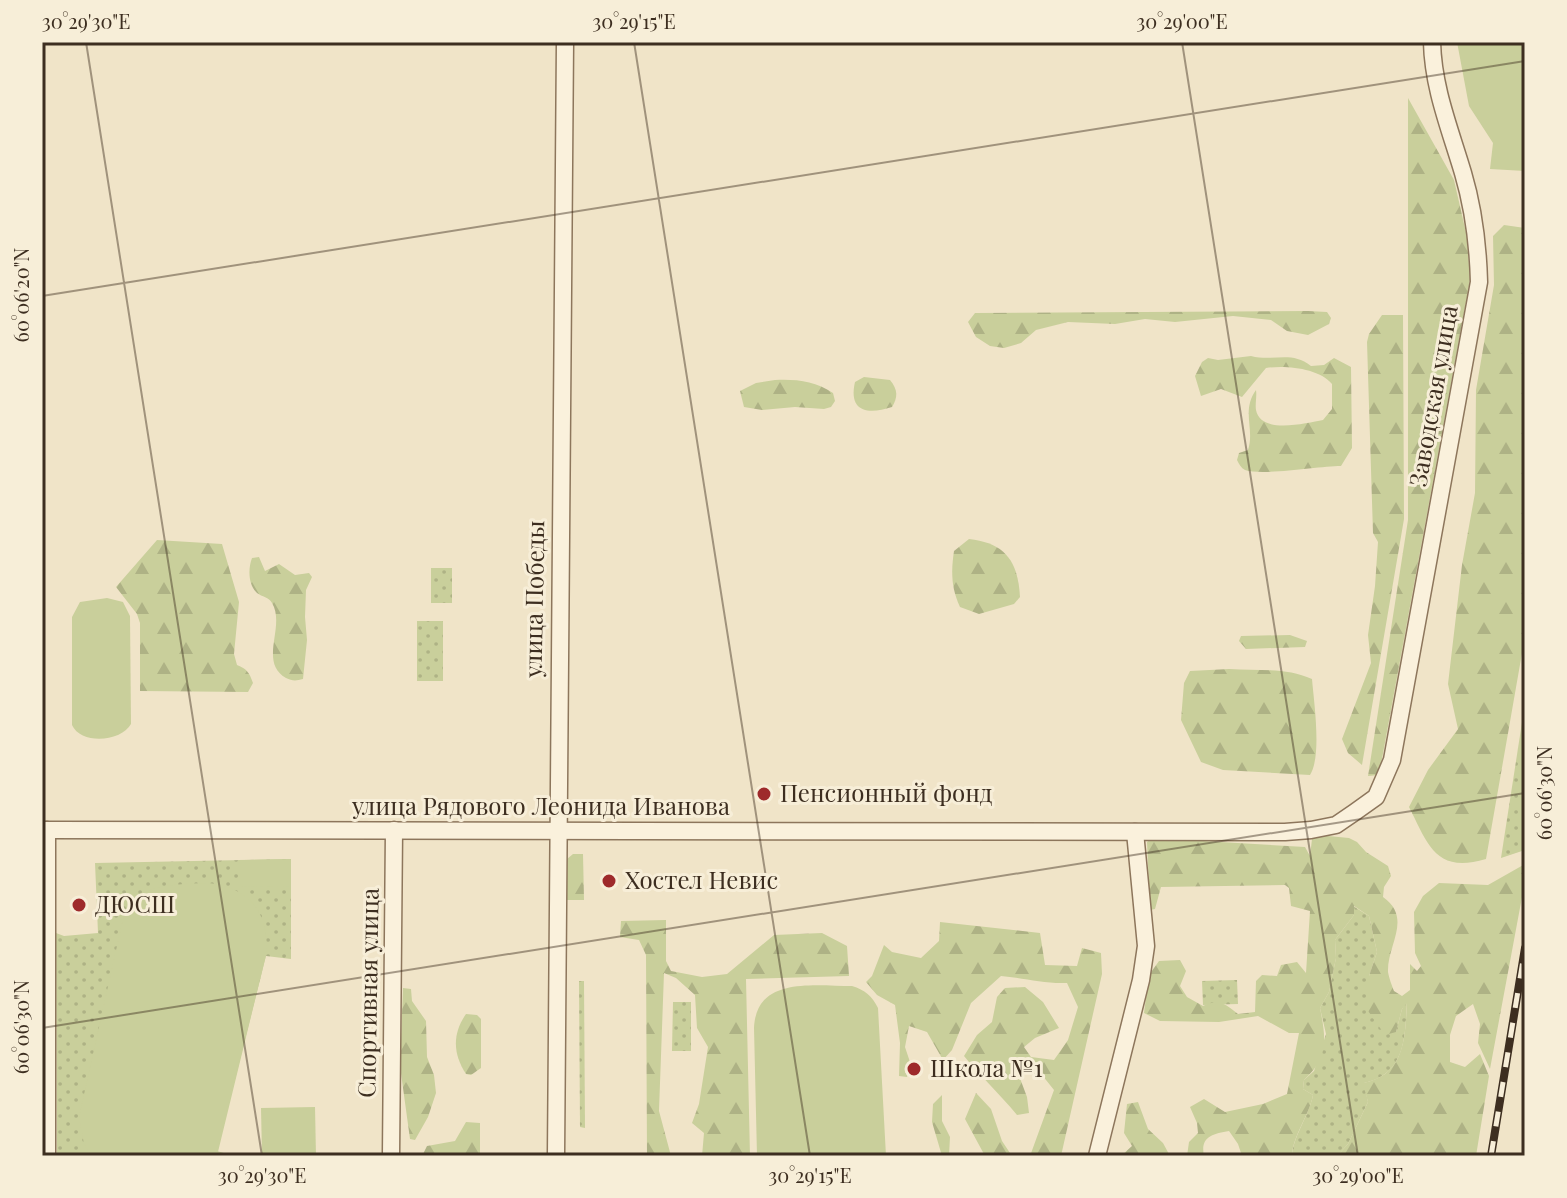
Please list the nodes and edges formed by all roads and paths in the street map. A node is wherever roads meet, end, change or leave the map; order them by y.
1 (565, 42) edge
2 (1432, 42) edge
3 (1392, 760) joint
4 (44, 830) edge
5 (394, 830) junction
6 (556, 831) junction
7 (1135, 832) junction
8 (47, 1156) edge
9 (391, 1156) edge
10 (556, 1156) edge
11 (1097, 1156) edge

1 - 6 street, улица Победы
2 - 3 street, Заводская улица
3 - 7 street, улица Рядового Леонида Иванова
4 - 5 street, улица Рядового Леонида Иванова
4 - 8 street
5 - 6 street, улица Рядового Леонида Иванова
5 - 9 street, Спортивная улица
6 - 7 street, улица Рядового Леонида Иванова
6 - 10 street, улица Победы
7 - 11 street

